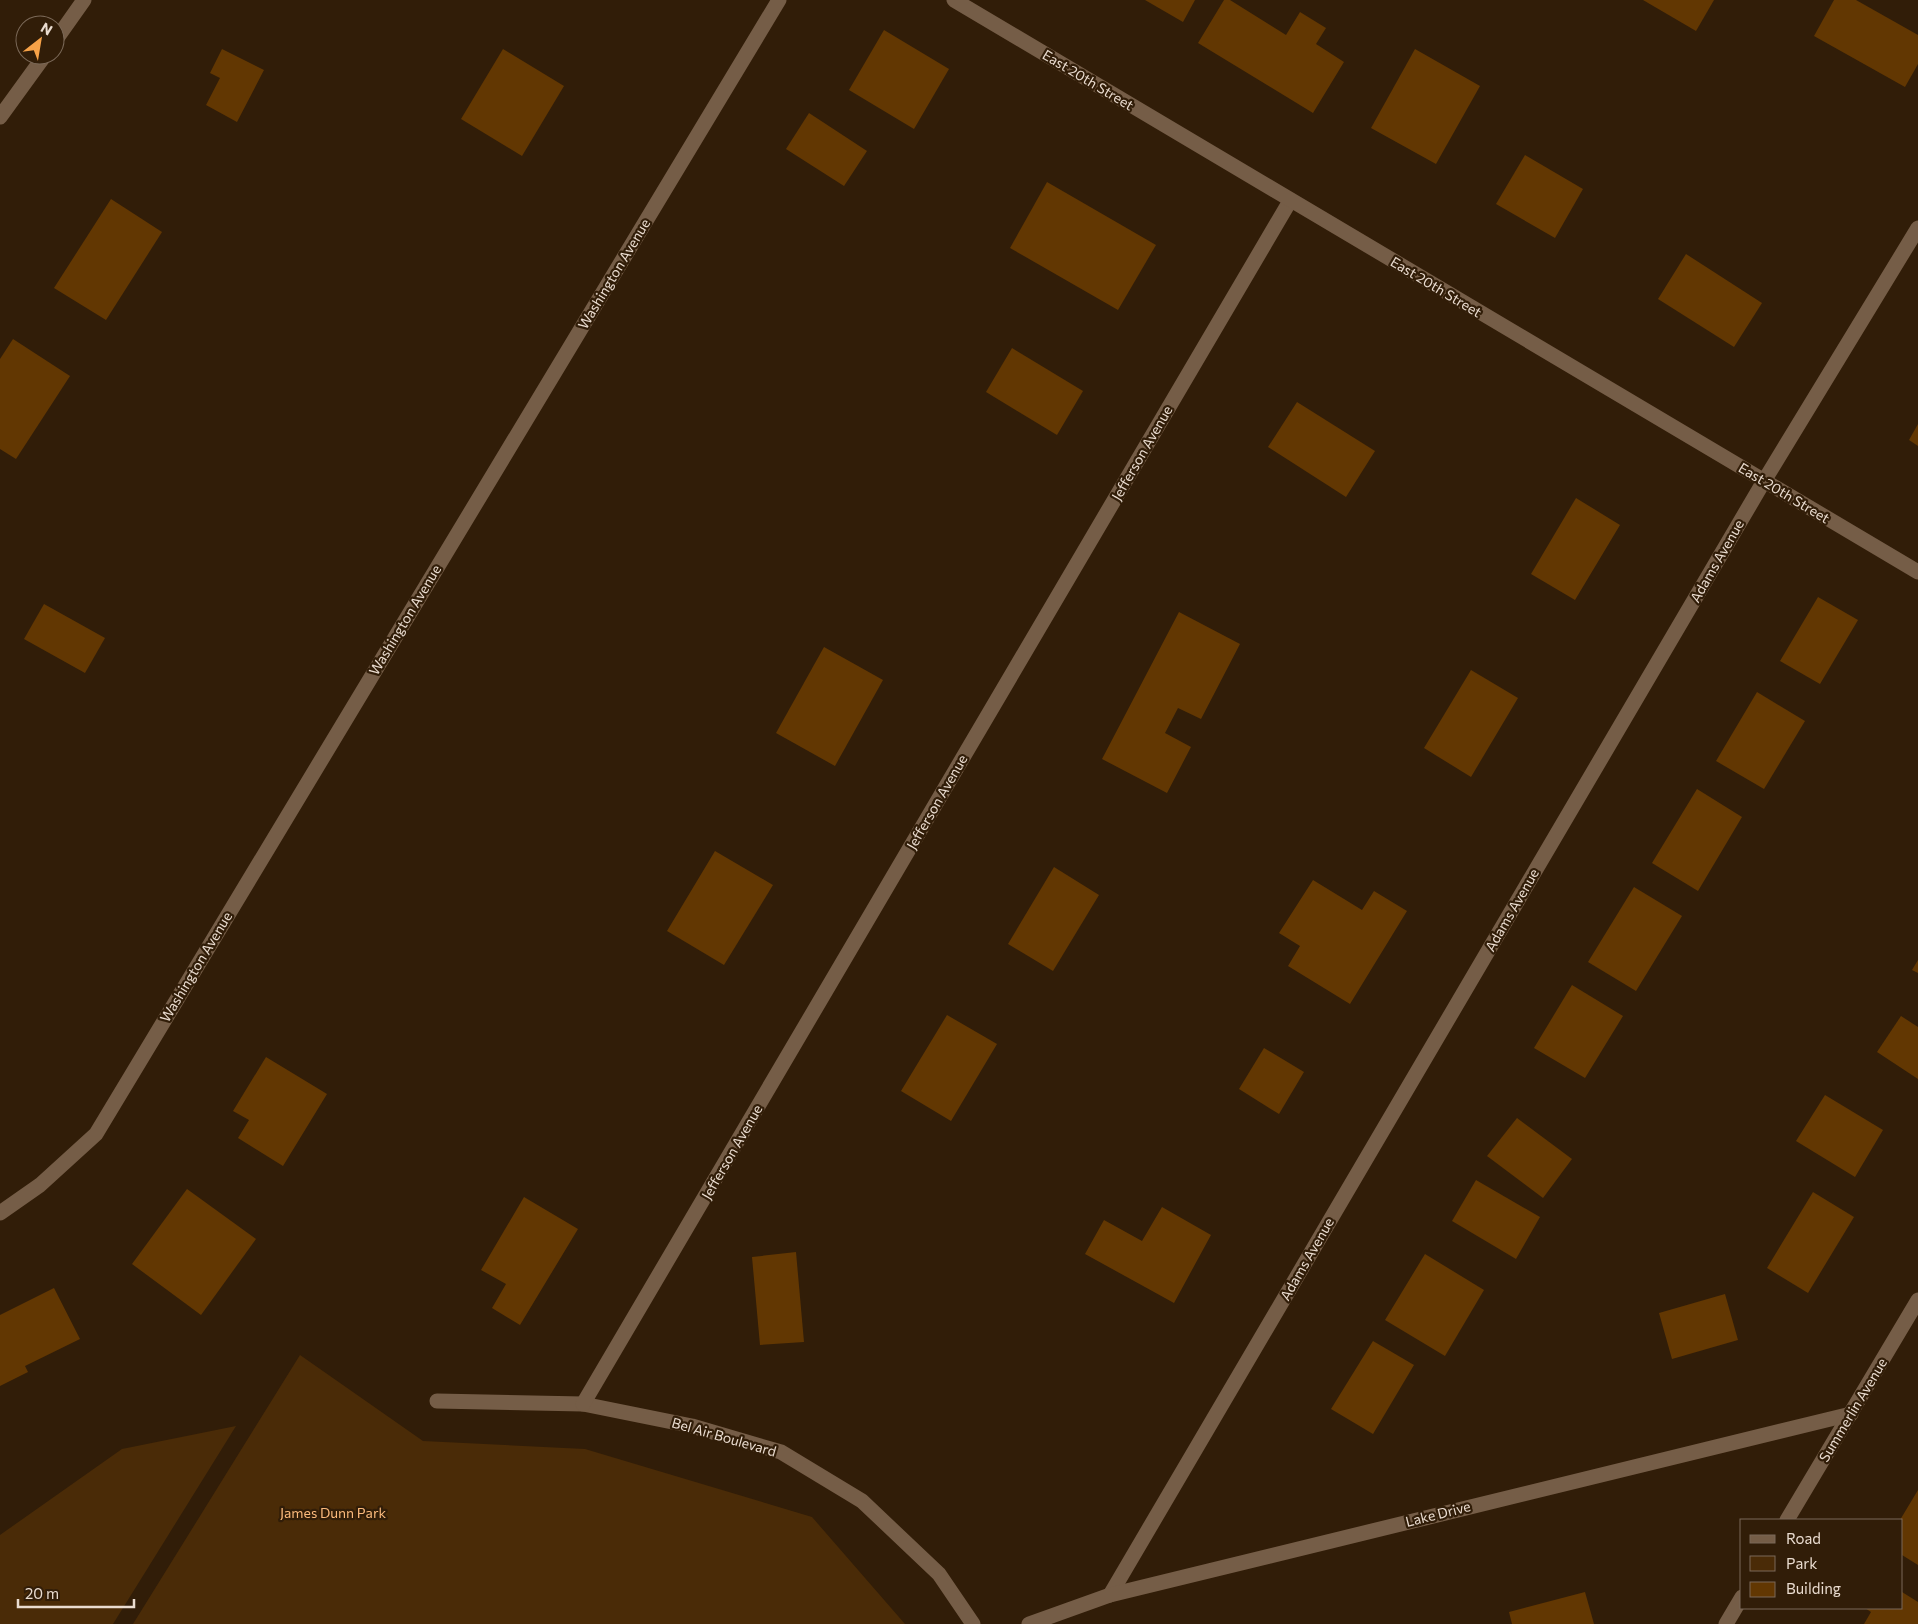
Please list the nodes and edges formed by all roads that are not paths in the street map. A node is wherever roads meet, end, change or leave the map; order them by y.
1 (84, 0) edge
2 (779, 0) edge
3 (954, 0) edge
4 (65, 27) edge
5 (38, 65) edge
6 (0, 117) edge
7 (1290, 201) junction
8 (1918, 228) edge
9 (1764, 481) junction
10 (1918, 572) edge
11 (0, 1214) edge
12 (1918, 1300) edge
13 (437, 1401) dead end
14 (584, 1404) junction
15 (1851, 1414) junction
16 (1788, 1519) edge
17 (1110, 1594) junction
18 (1740, 1600) edge
19 (972, 1624) edge
20 (1029, 1624) edge
21 (1726, 1624) edge

1 - 4 street
2 - 11 street, Washington Avenue
3 - 7 street, East 20th Street
5 - 6 street
7 - 9 street, East 20th Street
7 - 14 street, Jefferson Avenue
8 - 9 street, Adams Avenue
9 - 10 street, East 20th Street
9 - 17 street, Adams Avenue
12 - 15 street, Summerlin Avenue
13 - 14 street, Bel Air Boulevard
14 - 19 street, Bel Air Boulevard
15 - 16 street, Summerlin Avenue
15 - 17 street, Lake Drive
17 - 20 street, Lake Drive
18 - 21 street

